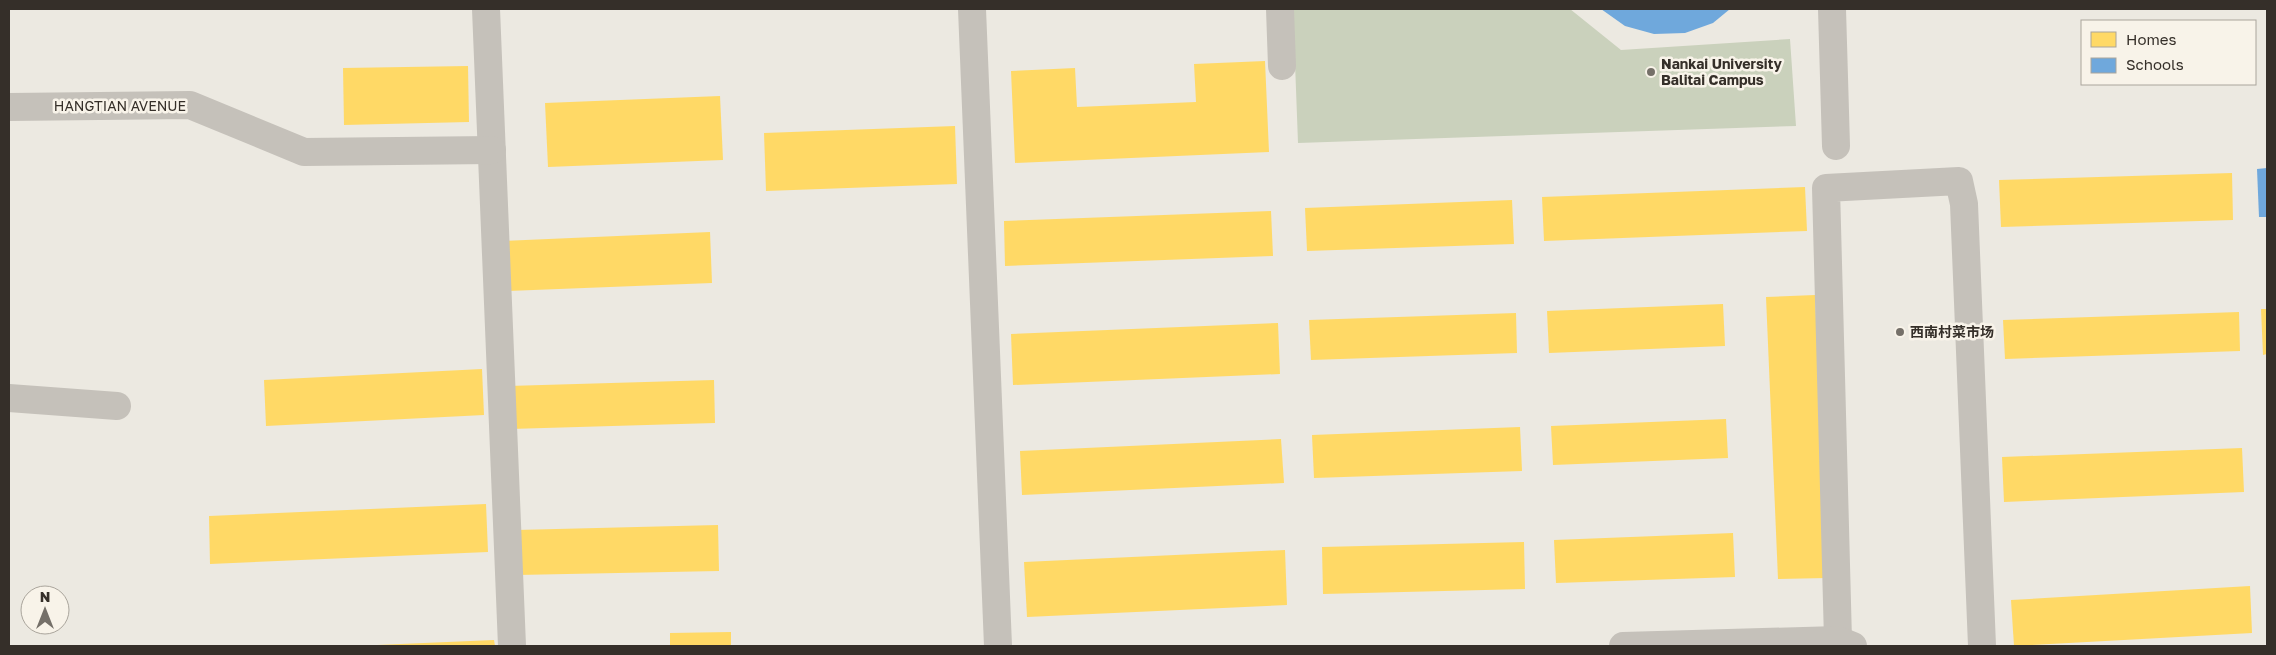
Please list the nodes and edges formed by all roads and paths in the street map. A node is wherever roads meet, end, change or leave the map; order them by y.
1 (486, 9) edge
2 (972, 9) edge
3 (1280, 9) edge
4 (1832, 9) edge
5 (1282, 66) dead end
6 (9, 106) edge
7 (1836, 146) dead end
8 (492, 150) junction
9 (9, 398) edge
10 (117, 406) dead end
11 (1846, 643) edge
12 (512, 646) edge
13 (998, 646) edge
14 (1623, 646) edge
15 (1982, 646) edge

1 - 8 street
2 - 13 street
3 - 5 street
4 - 7 street
6 - 8 street, HANGTIAN AVENUE
8 - 12 street
9 - 10 street
11 - 14 street
11 - 15 street

